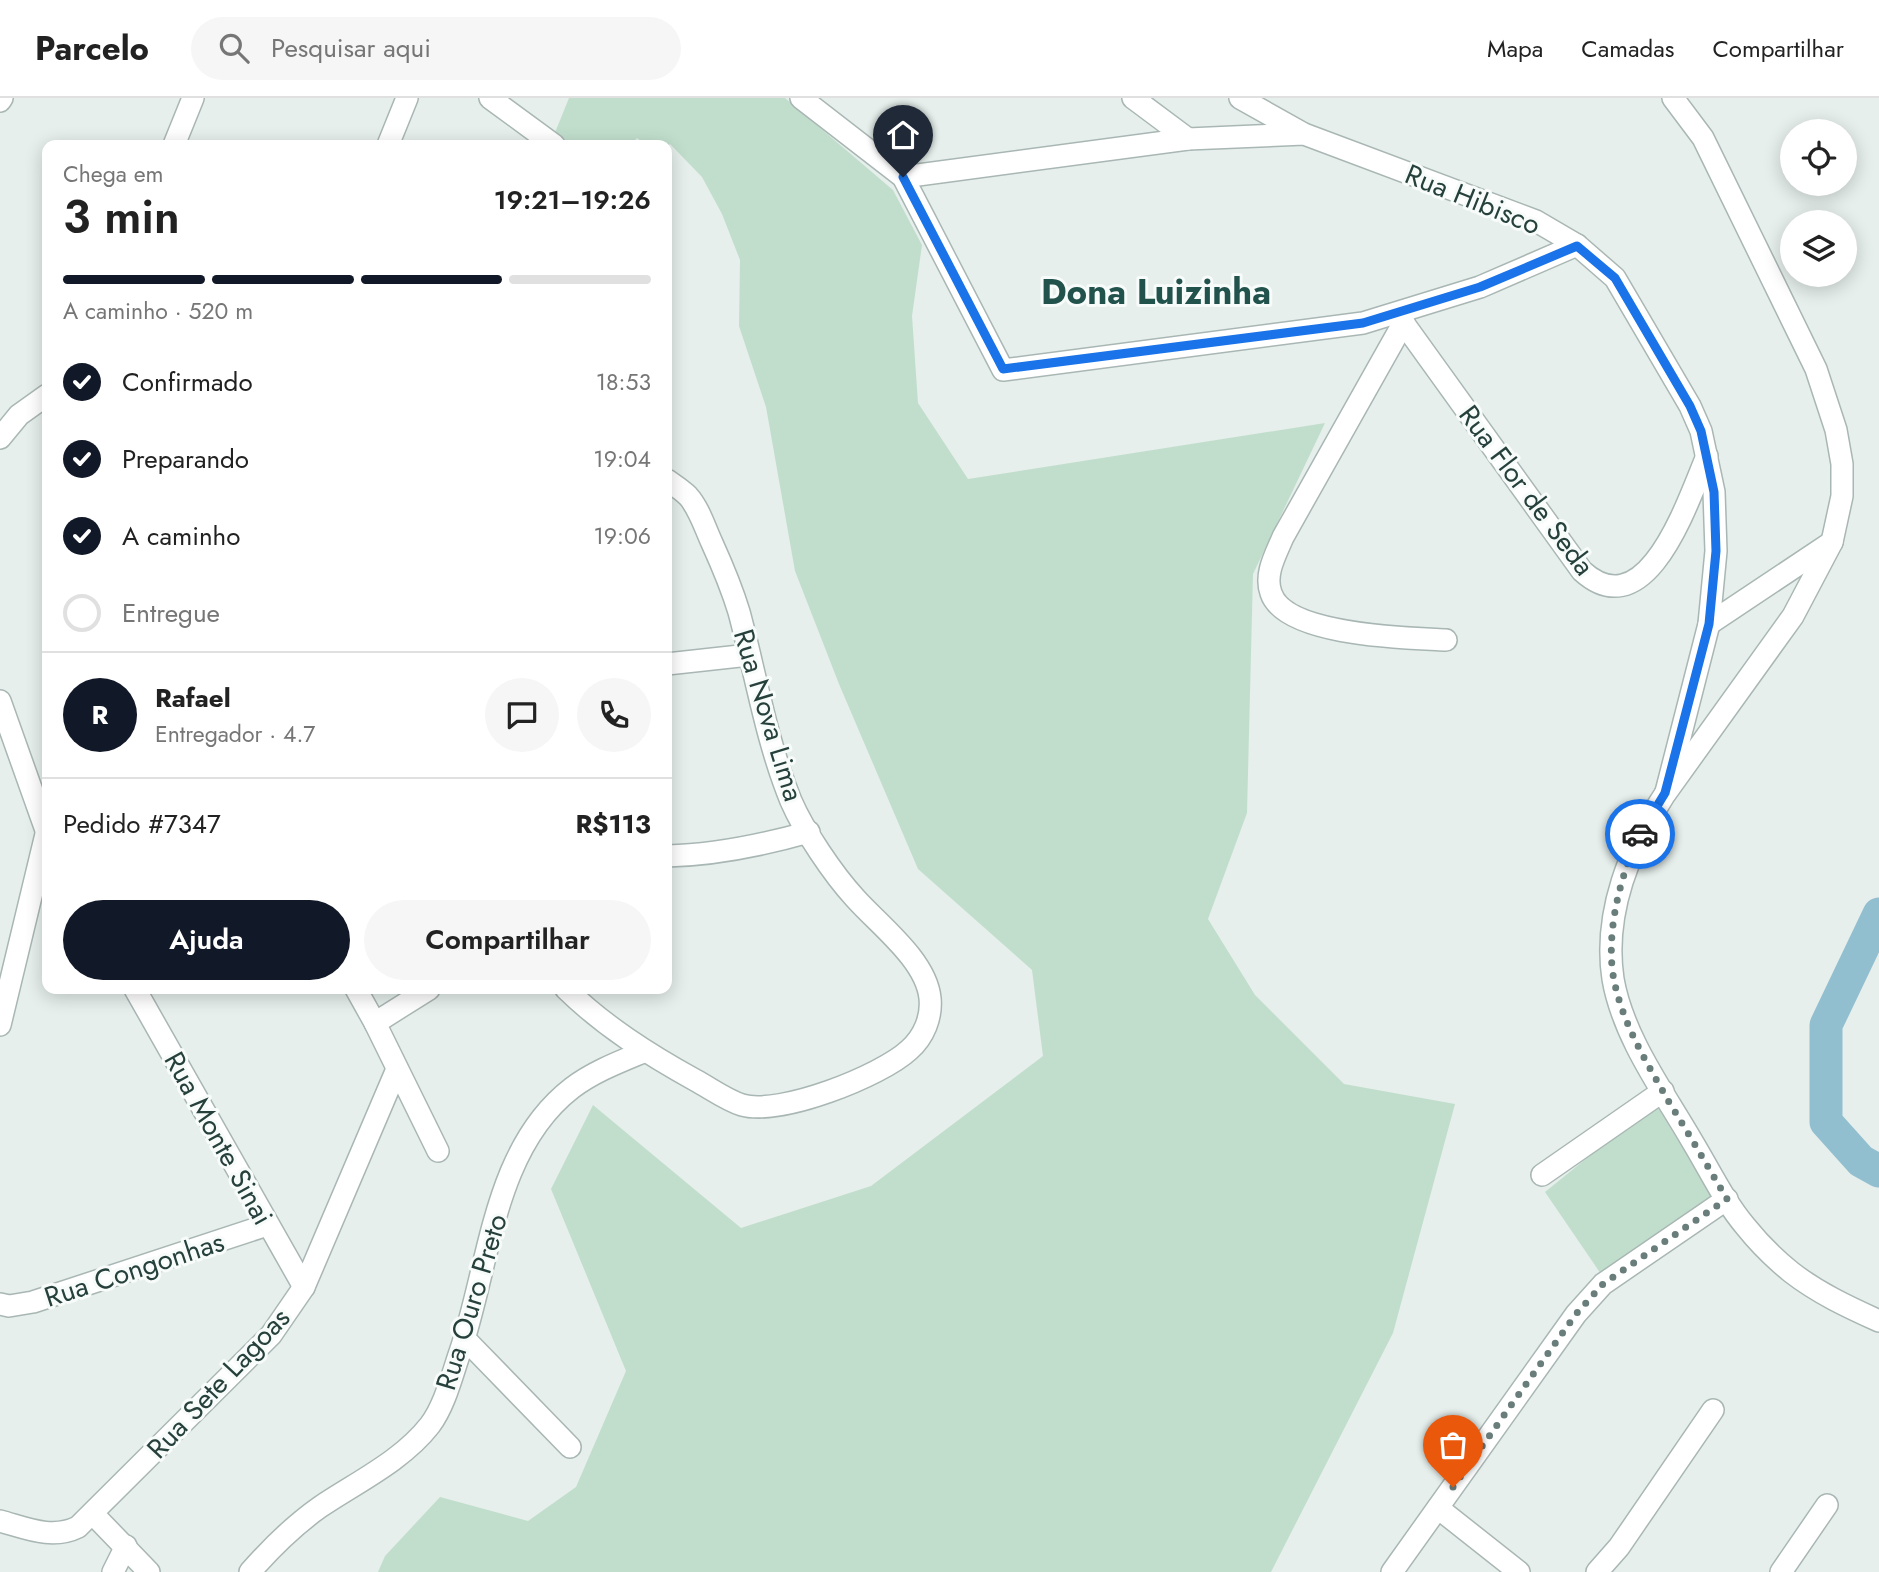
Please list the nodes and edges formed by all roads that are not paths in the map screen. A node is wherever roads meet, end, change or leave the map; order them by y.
1 (193, 98) edge
2 (407, 98) edge
3 (490, 98) edge
4 (801, 98) edge
5 (1133, 98) edge
6 (1240, 98) edge
7 (1673, 98) edge
8 (1304, 134) junction
9 (1188, 139) junction
10 (176, 140) edge
11 (390, 140) edge
12 (547, 140) edge
13 (903, 177) junction
14 (1577, 246) junction
15 (1401, 318) junction
16 (42, 399) edge
17 (0, 438) edge
18 (1707, 456) junction
19 (672, 484) edge
20 (1832, 542) junction
21 (1709, 624) junction
22 (1446, 640) dead end
23 (749, 655) junction
24 (672, 663) edge
25 (0, 701) edge
26 (1665, 793) junction
27 (42, 818) edge
28 (809, 832) junction
29 (42, 853) edge
30 (672, 856) edge
31 (138, 994) edge
32 (359, 994) edge
33 (421, 994) edge
34 (571, 994) edge
35 (375, 1023) junction
36 (0, 1025) edge
37 (643, 1052) junction
38 (397, 1069) junction
39 (1663, 1091) junction
40 (438, 1151) dead end
41 (1542, 1175) dead end
42 (1727, 1199) junction
43 (267, 1225) junction
44 (304, 1287) junction
45 (0, 1304) edge
46 (1879, 1321) edge
47 (465, 1339) junction
48 (1713, 1410) dead end
49 (570, 1447) dead end
50 (1826, 1505) dead end
51 (1438, 1508) junction
52 (93, 1514) junction
53 (0, 1521) edge
54 (126, 1546) junction
55 (113, 1572) edge
56 (149, 1572) edge
57 (250, 1572) edge
58 (1392, 1572) edge
59 (1519, 1572) edge
60 (1597, 1572) edge
61 (1781, 1572) edge

1 - 10 street
2 - 11 street
3 - 12 street
4 - 13 street
5 - 9 street
6 - 8 street
7 - 20 street
8 - 9 street, Rua Hibisco
8 - 14 street, Rua Hibisco
9 - 13 street, Rua Hibisco
13 - 15 street
14 - 15 street
14 - 18 street, Rua Hibisco
15 - 18 street, Rua Flor de Seda
15 - 22 street
16 - 17 street
18 - 21 street, Rua Hibisco
19 - 23 street, Rua Nova Lima
20 - 21 street
20 - 26 street
21 - 26 street, Rua Hibisco
23 - 24 street
23 - 28 street, Rua Nova Lima
25 - 27 street
26 - 39 street
28 - 30 street
28 - 37 street, Rua Nova Lima
29 - 36 street
31 - 43 street, Rua Monte Sinai
32 - 35 street
33 - 35 street
34 - 37 street
35 - 38 street
37 - 47 street, Rua Ouro Preto
38 - 40 street
38 - 44 street, Rua Sete Lagoas
39 - 41 street
39 - 42 street
42 - 46 street
42 - 51 street
43 - 44 street, Rua Monte Sinai
43 - 45 street, Rua Congonhas
44 - 52 street, Rua Sete Lagoas
47 - 49 street
47 - 57 street, Rua Ouro Preto
48 - 60 street
50 - 61 street
51 - 58 street
51 - 59 street
52 - 53 street, Rua Sete Lagoas
52 - 54 street
54 - 55 street
54 - 56 street

